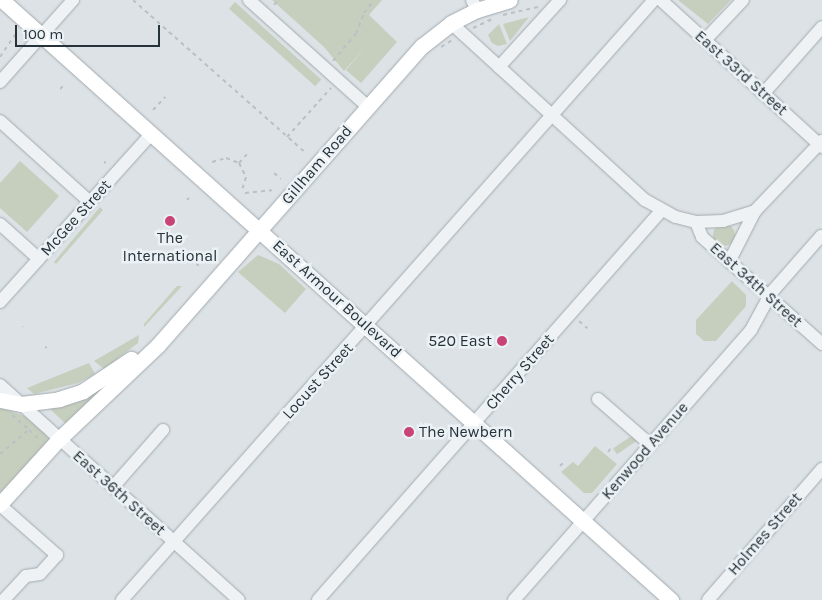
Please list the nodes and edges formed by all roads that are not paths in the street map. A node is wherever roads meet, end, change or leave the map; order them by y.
1 (2, 0) edge
2 (73, 0) edge
3 (249, 0) edge
4 (509, 0) edge
5 (560, 0) edge
6 (654, 0) edge
7 (661, 0) edge
8 (743, 0) edge
9 (474, 5) edge
10 (450, 23) junction
11 (822, 27) edge
12 (42, 35) junction
13 (705, 40) junction
14 (499, 67) junction
15 (0, 82) edge
16 (763, 94) junction
17 (367, 106) junction
18 (552, 115) junction
19 (0, 121) edge
20 (152, 133) junction
21 (821, 144) edge
22 (90, 202) junction
23 (662, 211) junction
24 (755, 211) junction
25 (696, 222) junction
26 (0, 224) edge
27 (260, 230) junction
28 (821, 236) edge
29 (39, 258) junction
30 (729, 262) junction
31 (769, 298) junction
32 (0, 302) edge
33 (186, 310) junction
34 (366, 326) junction
35 (822, 344) edge
36 (0, 385) edge
37 (598, 399) dead end
38 (10, 405) edge
39 (474, 424) junction
40 (163, 430) dead end
41 (59, 439) junction
42 (650, 445) junction
43 (822, 469) edge
44 (113, 487) junction
45 (0, 505) edge
46 (584, 522) junction
47 (174, 542) junction
48 (4, 600) edge
49 (122, 600) edge
50 (239, 600) edge
51 (318, 600) edge
52 (514, 600) edge
53 (671, 600) edge
54 (708, 600) edge

1 - 12 main road, East Armour Boulevard
2 - 12 street
3 - 17 street
4 - 9 main road, Gillham Road
5 - 14 street
6 - 18 street, Locust Street
7 - 13 street, East 33rd Street
8 - 13 street
9 - 10 main road, Gillham Road
10 - 14 street
10 - 17 main road, Gillham Road
11 - 16 street
12 - 15 street
12 - 20 main road, East Armour Boulevard
13 - 16 street, East 33rd Street
14 - 18 street
16 - 21 street, East 33rd Street
17 - 27 main road, Gillham Road
18 - 23 street
18 - 34 street, Locust Street
19 - 22 street
20 - 22 street, McGee Street
20 - 27 main road, East Armour Boulevard
21 - 24 street
22 - 29 street, McGee Street
23 - 25 street
23 - 39 street, Cherry Street
24 - 25 street
24 - 30 street
25 - 30 street, East 34th Street
26 - 29 street
27 - 33 main road, Gillham Road
27 - 34 main road, East Armour Boulevard
28 - 31 street, Kenwood Avenue
29 - 32 street, McGee Street
30 - 31 street, East 34th Street
31 - 35 street, East 34th Street
31 - 42 street, Kenwood Avenue
33 - 38 main road, Gillham Road
33 - 41 main road, Gillham Road
34 - 39 main road, East Armour Boulevard
34 - 47 street, Locust Street
36 - 38 street, East 36th Street
37 - 42 street
38 - 41 street, East 36th Street
39 - 46 main road, East Armour Boulevard
39 - 51 street, Cherry Street
40 - 44 street
41 - 44 street, East 36th Street
41 - 45 main road, Gillham Road
42 - 46 street, Kenwood Avenue
43 - 54 street, Holmes Street
44 - 47 street, East 36th Street
45 - 48 street
46 - 52 street, Kenwood Avenue
46 - 53 main road, East Armour Boulevard
47 - 49 street, Locust Street
47 - 50 street, East 36th Street

